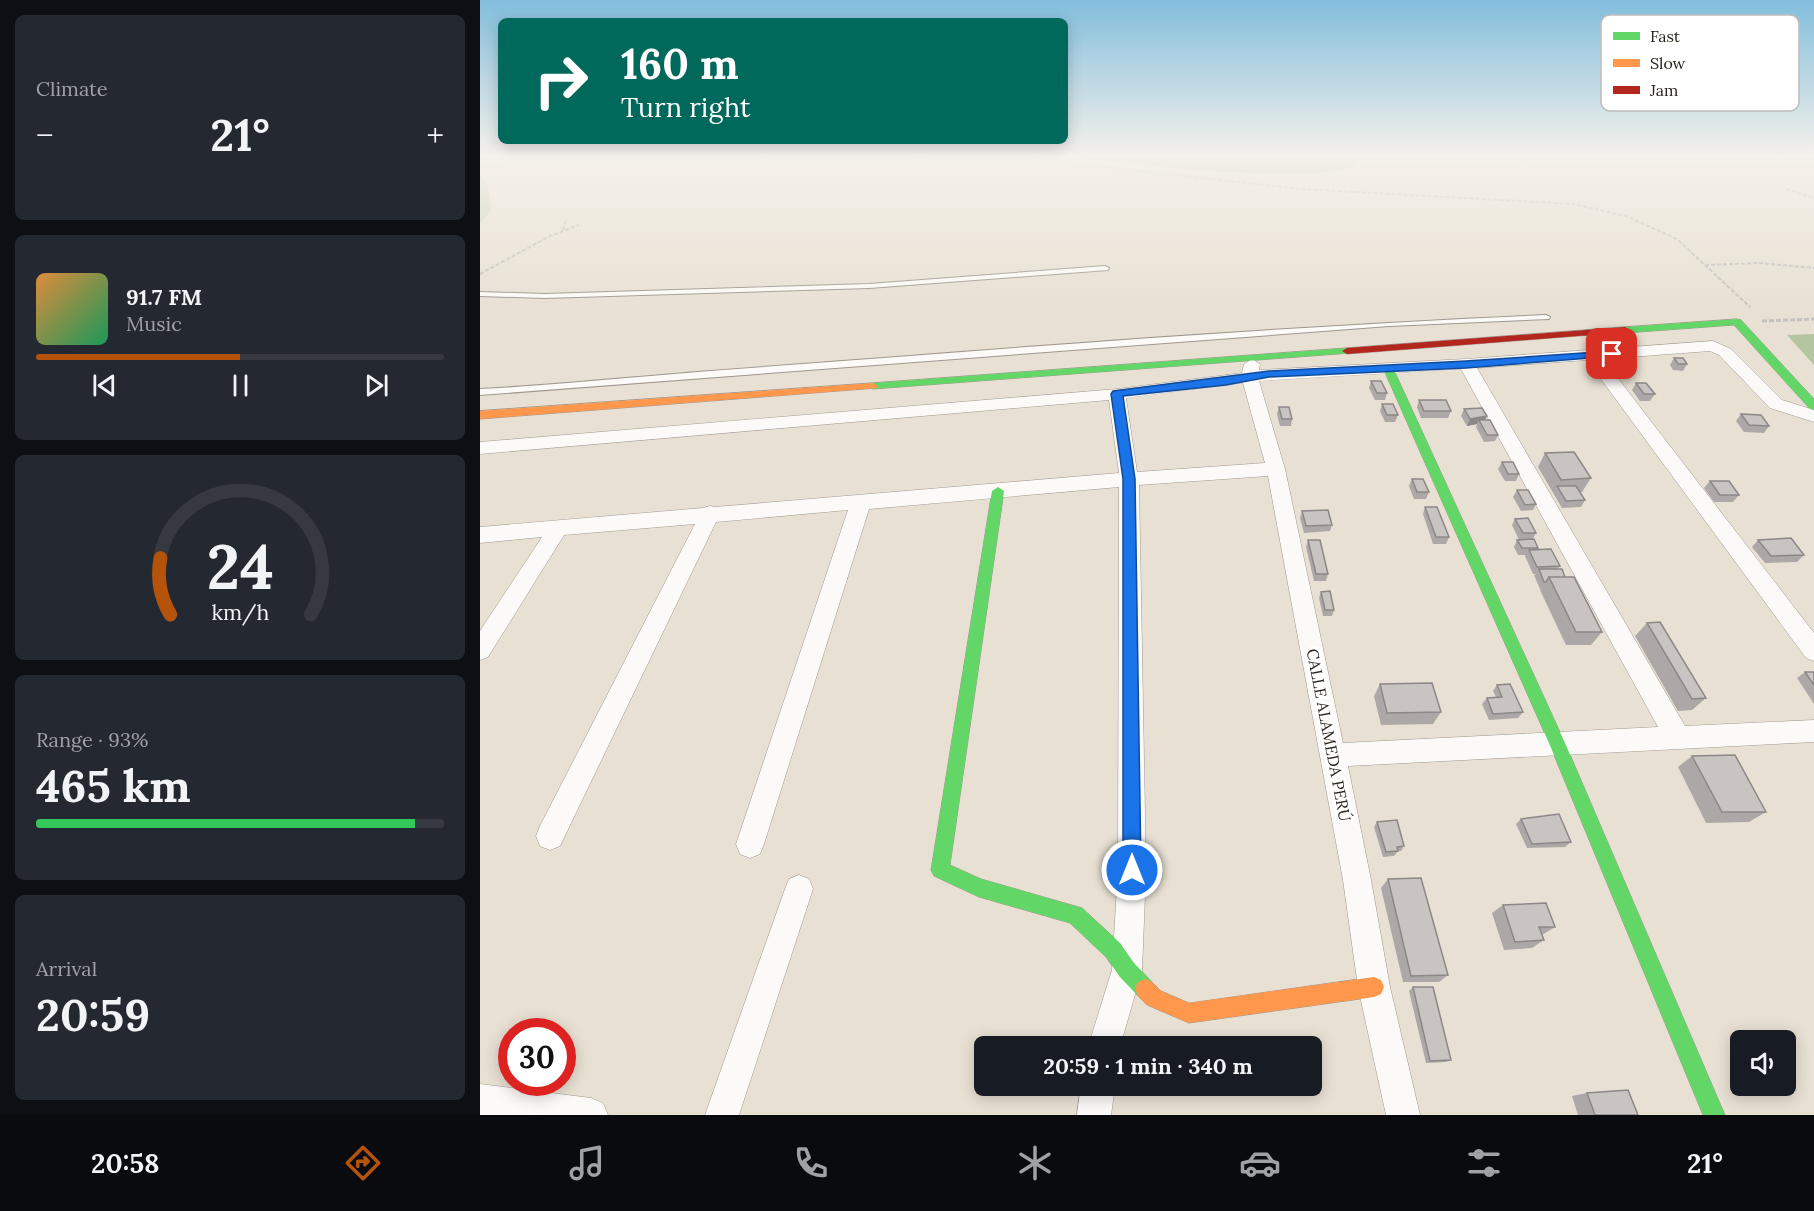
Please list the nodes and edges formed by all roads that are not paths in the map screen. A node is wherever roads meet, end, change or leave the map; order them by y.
1 (1105, 268) dead end
2 (480, 294) edge
3 (1546, 317) dead end
4 (1592, 356) junction
5 (1466, 364) junction
6 (1252, 367) junction
7 (1388, 368) junction
8 (480, 392) edge
9 (1117, 394) junction
10 (1814, 406) edge
11 (480, 415) edge
12 (1814, 417) edge
13 (480, 448) edge
14 (1276, 469) junction
15 (1129, 479) junction
16 (998, 491) junction
17 (861, 502) junction
18 (710, 513) junction
19 (560, 527) junction
20 (480, 535) edge
21 (480, 650) edge
22 (1814, 651) edge
23 (1814, 731) edge
24 (1678, 738) junction
25 (1557, 743) junction
26 (1333, 755) junction
27 (550, 837) dead end
28 (750, 844) dead end
29 (800, 889) dead end
30 (1127, 970) junction
31 (1374, 987) junction
32 (1107, 1036) edge
33 (1097, 1096) edge
34 (480, 1101) edge
35 (591, 1115) edge
36 (722, 1115) edge
37 (1094, 1115) edge
38 (1403, 1115) edge
39 (1714, 1115) edge

1 - 2 lane
3 - 8 lane
4 - 5 street
4 - 12 street
4 - 22 street
5 - 7 street
5 - 24 street
6 - 7 street
6 - 9 street
6 - 10 street
6 - 11 street
6 - 14 street, CALLE ALAMEDA PERÚ
7 - 25 street
9 - 13 street
9 - 15 street
14 - 15 street
14 - 26 street, CALLE ALAMEDA PERÚ
15 - 16 street
15 - 30 street
16 - 17 street
16 - 30 street
17 - 18 street
17 - 28 street
18 - 19 street
18 - 27 street
19 - 20 street
19 - 21 street
23 - 24 street
24 - 25 street
25 - 26 street
25 - 39 street
26 - 31 street, CALLE ALAMEDA PERÚ
29 - 36 street
30 - 31 street
30 - 32 street
31 - 38 street, CALLE ALAMEDA PERÚ
33 - 37 street
34 - 35 street

